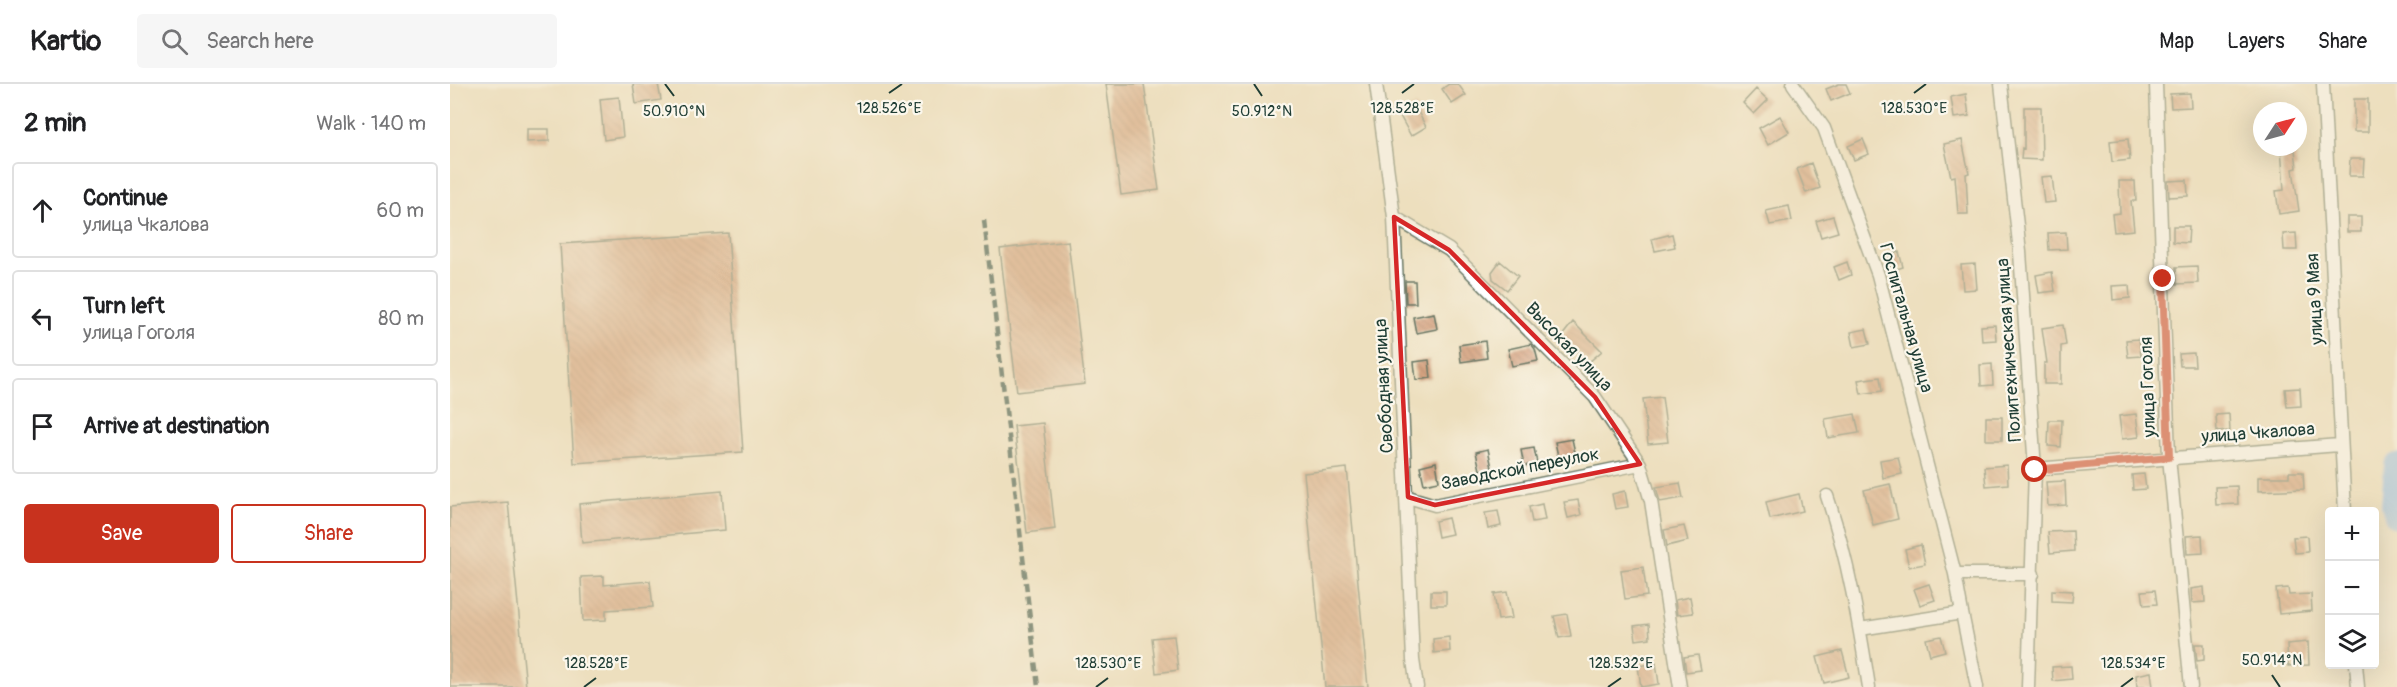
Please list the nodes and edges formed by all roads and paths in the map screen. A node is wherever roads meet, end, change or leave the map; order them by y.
1 (1376, 84) edge
2 (1793, 84) edge
3 (2001, 84) edge
4 (2156, 84) edge
5 (2323, 84) edge
6 (1394, 217) junction
7 (2339, 445) junction
8 (2169, 457) junction
9 (1640, 464) junction
10 (2035, 470) junction
11 (1827, 496) dead end
12 (1407, 497) junction
13 (2345, 507) edge
14 (1955, 574) junction
15 (2033, 574) junction
16 (1962, 613) junction
17 (1860, 629) junction
18 (2356, 669) edge
19 (1417, 687) edge
20 (1680, 687) edge
21 (1869, 687) edge
22 (1977, 687) edge
23 (2028, 687) edge
24 (2191, 687) edge
25 (2358, 687) edge

1 - 6 street, Свободная улица
2 - 14 street, Госпитальная улица
3 - 10 street, Политехническая улица
4 - 8 street, улица Гоголя
5 - 7 street, улица 9 Мая
6 - 9 street, Высокая улица
6 - 12 street, Свободная улица
7 - 8 street, улица Чкалова
7 - 13 street, улица 9 Мая
8 - 10 street, улица Чкалова
8 - 24 street, улица Гоголя
9 - 12 street, Заводской переулок
9 - 20 street, Высокая улица
10 - 15 street, Политехническая улица
11 - 17 street
12 - 19 street, Свободная улица
14 - 15 street
14 - 16 street, Госпитальная улица
15 - 23 street, Политехническая улица
16 - 17 street
16 - 22 street, Госпитальная улица
17 - 21 street
18 - 25 street

